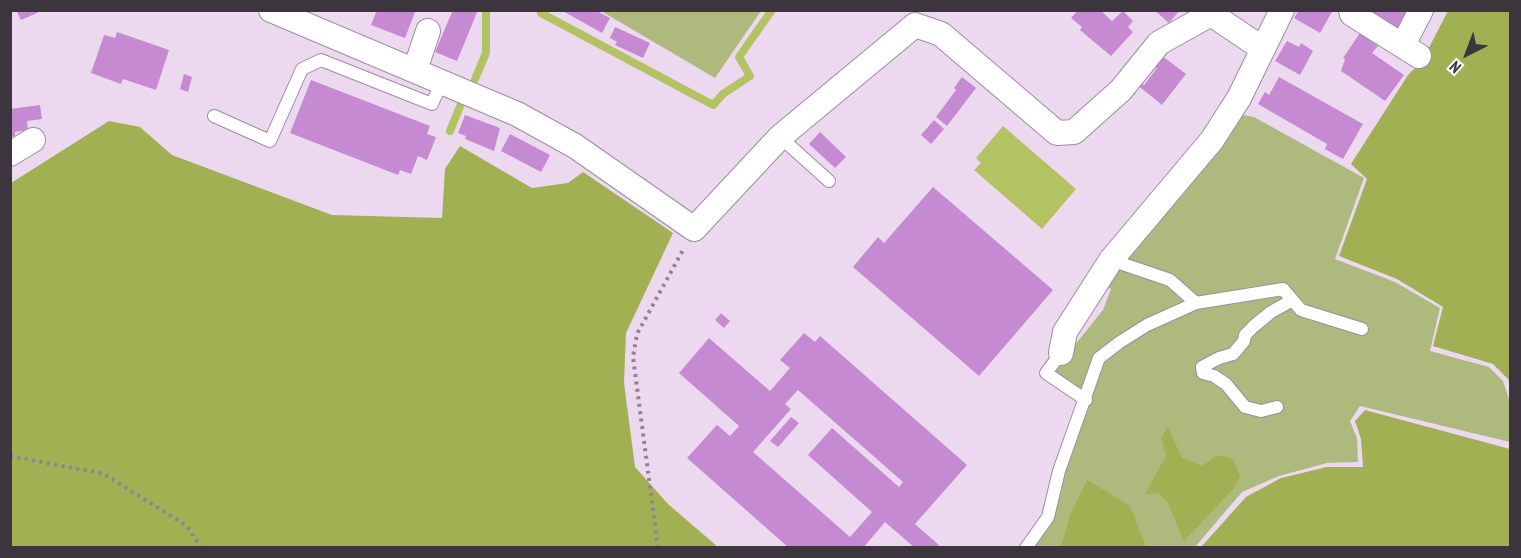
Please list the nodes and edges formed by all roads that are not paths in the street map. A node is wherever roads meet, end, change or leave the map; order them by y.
1 (271, 10) edge
2 (1282, 10) edge
3 (1351, 10) edge
4 (1421, 10) edge
5 (1214, 12) edge
6 (911, 18) edge
7 (428, 31) dead end
8 (1263, 49) junction
9 (415, 70) junction
10 (442, 81) junction
11 (214, 116) dead end
12 (780, 137) junction
13 (33, 140) dead end
14 (10, 154) edge
15 (829, 181) dead end
16 (1111, 260) junction
17 (1291, 301) junction
18 (1196, 303) junction
19 (1362, 328) dead end
20 (1061, 352) joint
21 (1086, 400) junction
22 (1277, 407) dead end
23 (1026, 548) edge

1 - 9 street
2 - 8 street
3 - 4 street
5 - 6 street
5 - 8 street
6 - 12 street
7 - 9 street
8 - 16 street
9 - 10 street
10 - 11 lane
10 - 12 street
12 - 15 lane
13 - 14 street
16 - 18 lane
16 - 20 street
17 - 18 lane
17 - 19 lane
17 - 22 lane
18 - 21 lane
20 - 21 lane
21 - 23 lane

